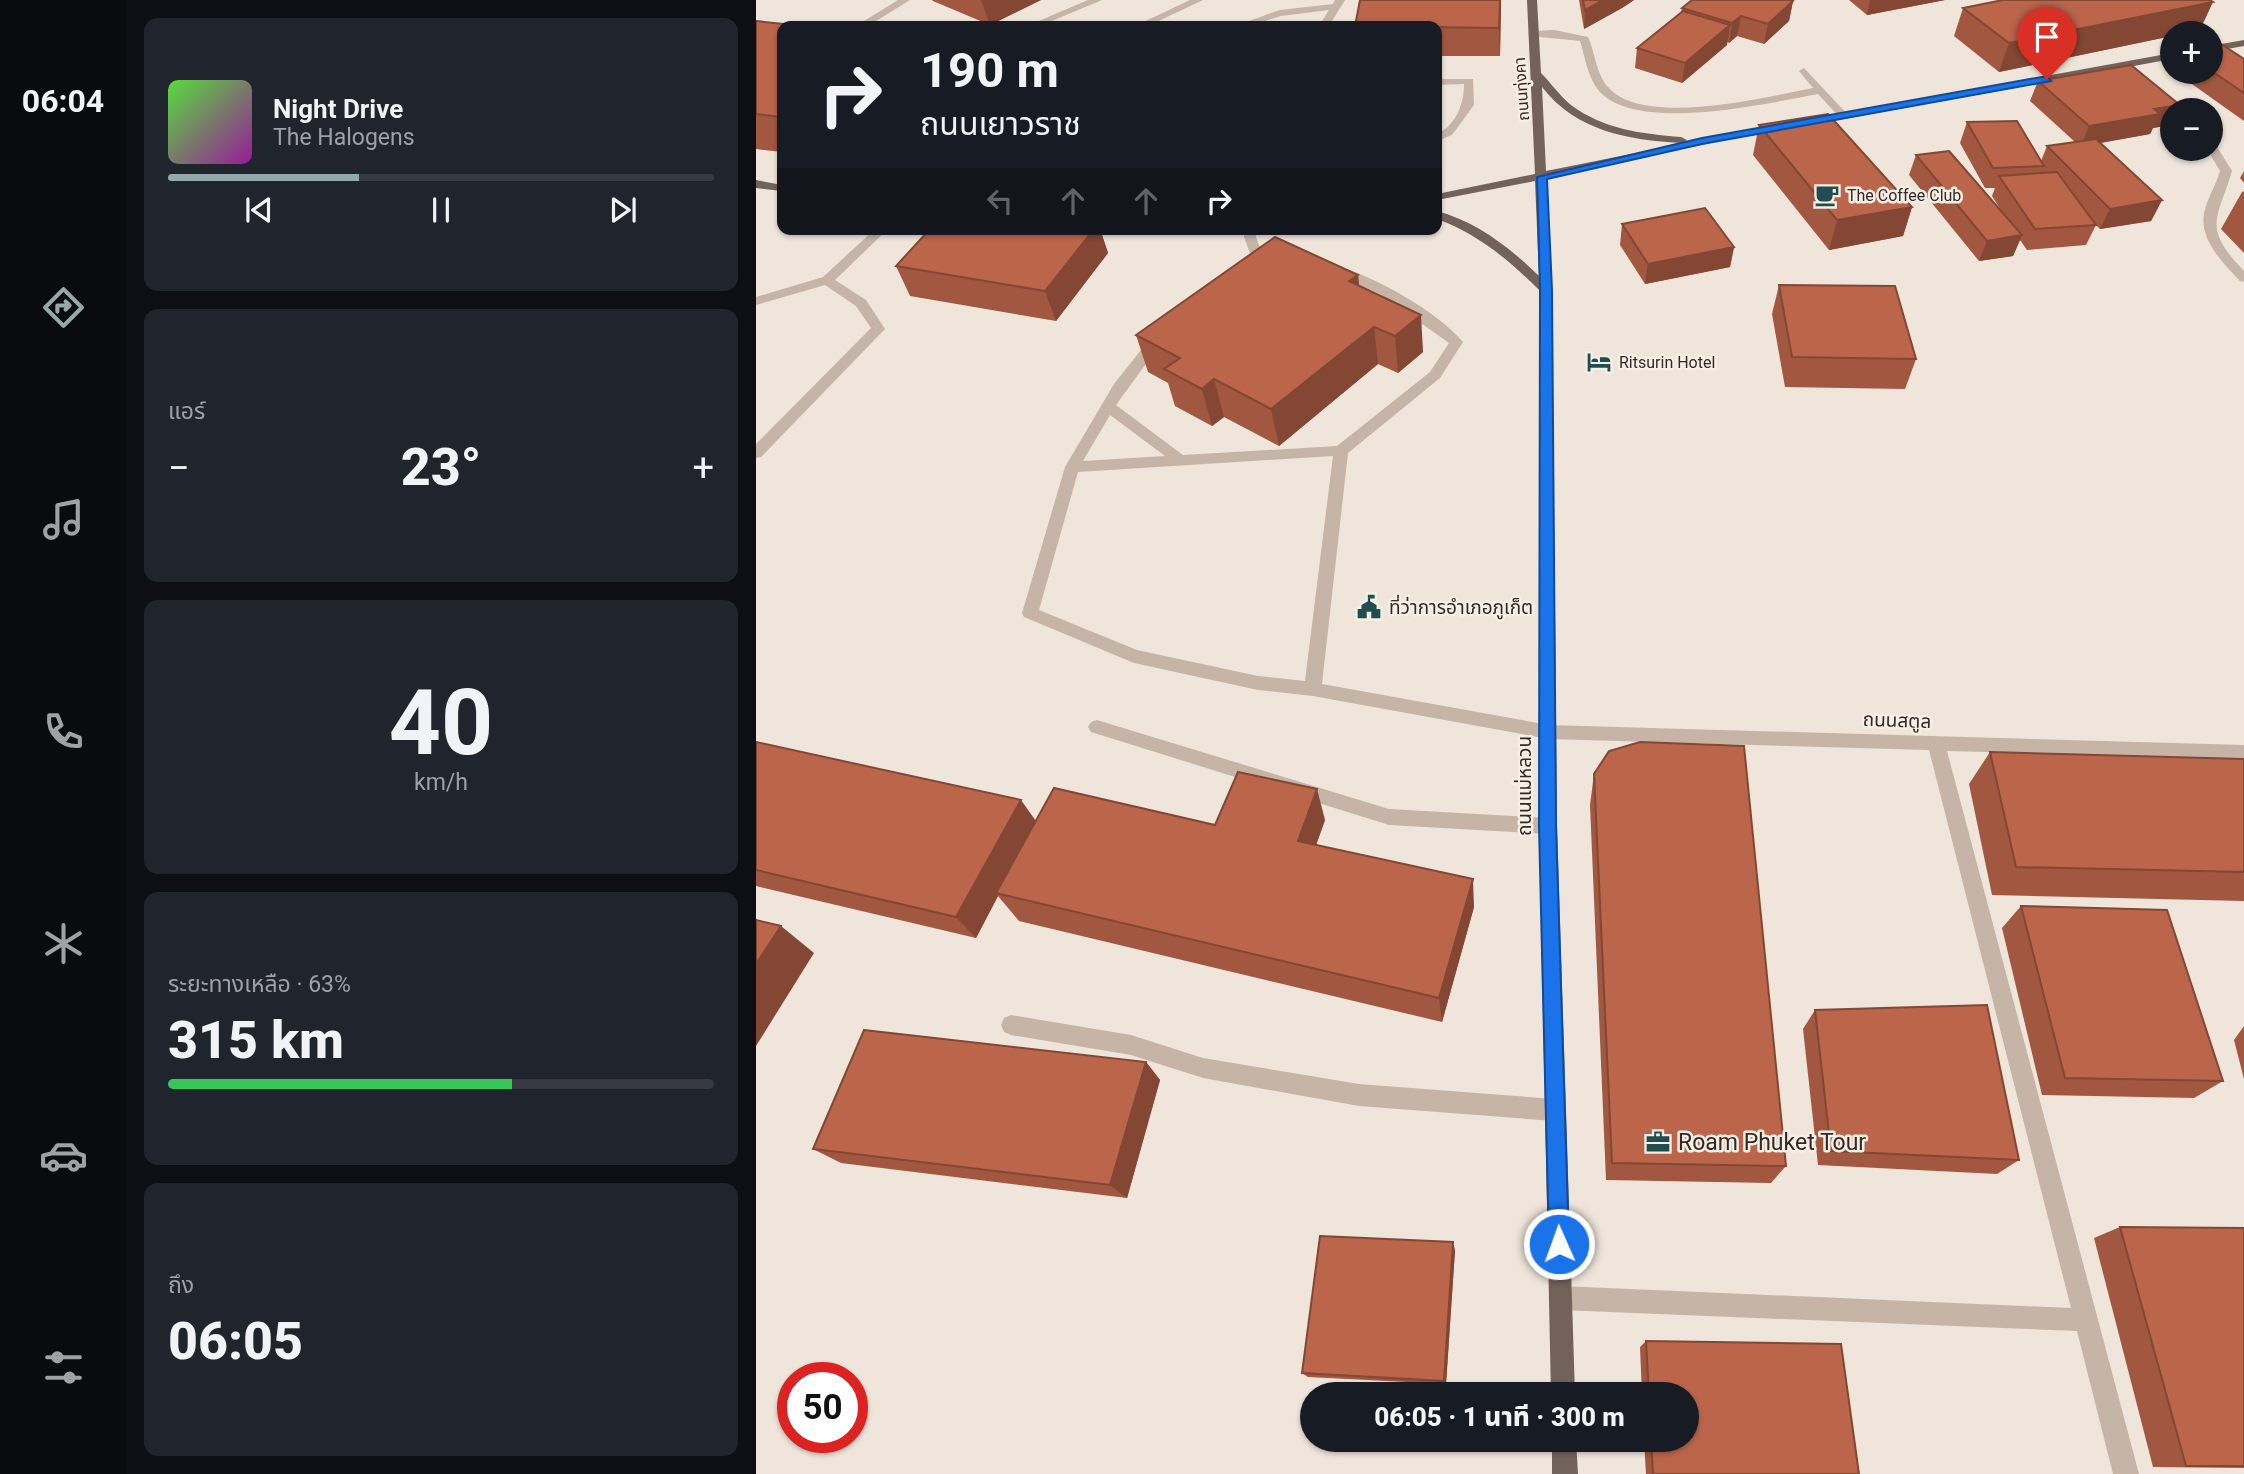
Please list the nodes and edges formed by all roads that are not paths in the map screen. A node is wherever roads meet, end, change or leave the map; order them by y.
1 (905, 0) edge
2 (1097, 0) edge
3 (1198, 0) edge
4 (1532, 0) edge
5 (1339, 3) edge
6 (869, 21) edge
7 (1044, 21) edge
8 (1151, 21) edge
9 (1255, 21) edge
10 (1327, 21) edge
11 (1533, 34) junction
12 (2244, 43) edge
13 (2223, 47) edge
14 (2160, 58) edge
15 (2123, 65) junction
16 (1804, 71) dead end
17 (1537, 73) junction
18 (2133, 73) edge
19 (1442, 82) edge
20 (1820, 90) junction
21 (1844, 116) junction
22 (1442, 136) edge
23 (1702, 141) junction
24 (2220, 161) edge
25 (1542, 177) junction
26 (758, 187) edge
27 (777, 188) edge
28 (1442, 196) edge
29 (1442, 217) edge
30 (876, 235) edge
31 (1250, 235) edge
32 (1315, 268) edge
33 (1261, 269) edge
34 (2244, 278) edge
35 (827, 280) junction
36 (1546, 290) junction
37 (756, 301) edge
38 (1172, 325) edge
39 (1108, 406) junction
40 (1341, 451) junction
41 (756, 453) edge
42 (1181, 461) junction
43 (1072, 467) junction
44 (1313, 689) junction
45 (1097, 727) dead end
46 (1549, 732) junction
47 (1936, 742) junction
48 (2244, 752) edge
49 (1548, 826) junction
50 (1011, 1025) dead end
51 (1554, 1110) junction
52 (1561, 1298) junction
53 (2085, 1320) junction
54 (1563, 1382) edge
55 (1564, 1452) edge
56 (1564, 1474) edge
57 (2126, 1474) edge

1 - 6 street
2 - 7 street
3 - 8 street
4 - 11 main road, ถนนทุ่งคา
5 - 9 street
5 - 10 street
11 - 17 main road, ถนนทุ่งคา
11 - 20 street
12 - 13 main road
14 - 15 main road
15 - 18 street
15 - 21 main road
16 - 20 street
17 - 23 main road
17 - 25 main road, ถนนทุ่งคา
19 - 22 street
20 - 21 street
21 - 23 main road
23 - 25 main road
24 - 34 street
25 - 28 main road
25 - 36 main road, ถนนแม่หลวน
26 - 27 main road
29 - 36 main road
30 - 35 street
31 - 33 street
32 - 40 street
35 - 37 street
35 - 41 street
36 - 46 main road, ถนนแม่หลวน
38 - 39 street
39 - 42 street
39 - 43 street
40 - 42 street
40 - 44 street
42 - 43 street
43 - 44 street, ถนนสตูล
44 - 46 street, ถนนสตูล
45 - 49 street
46 - 47 street, ถนนสตูล
46 - 49 main road, ถนนแม่หลวน
47 - 48 street, ถนนสตูล
47 - 53 street
49 - 51 main road, ถนนแม่หลวน
50 - 51 street
51 - 52 main road, ถนนแม่หลวน
52 - 53 street
52 - 54 main road, ถนนแม่หลวน
53 - 57 street
55 - 56 main road

